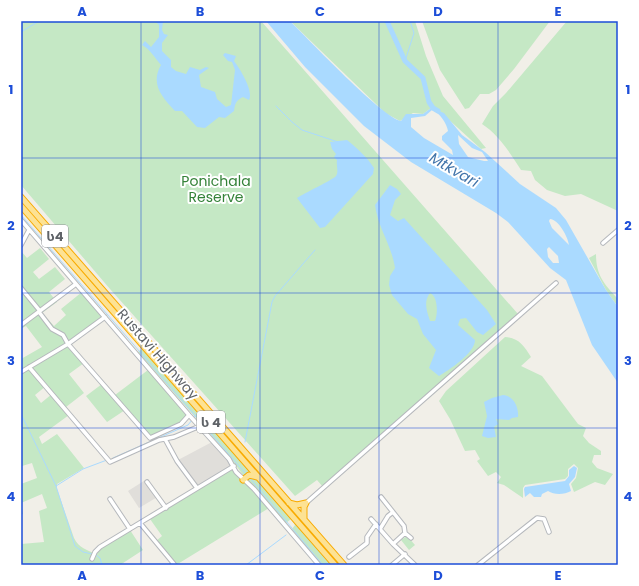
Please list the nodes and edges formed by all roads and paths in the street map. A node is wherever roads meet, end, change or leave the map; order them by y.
1 (21, 197) edge
2 (21, 206) edge
3 (21, 220) edge
4 (29, 230) junction
5 (618, 230) edge
6 (603, 243) dead end
7 (21, 245) edge
8 (87, 278) junction
9 (556, 283) dead end
10 (76, 284) junction
11 (21, 288) edge
12 (40, 312) junction
13 (106, 317) junction
14 (21, 325) edge
15 (68, 344) junction
16 (29, 367) junction
17 (21, 372) edge
18 (190, 416) junction
19 (200, 426) junction
20 (165, 439) junction
21 (234, 466) junction
22 (249, 467) junction
23 (258, 477) junction
24 (246, 478) junction
25 (147, 482) dead end
26 (197, 488) junction
27 (382, 497) dead end
28 (110, 499) dead end
29 (289, 503) junction
30 (306, 503) junction
31 (166, 508) junction
32 (393, 512) junction
33 (304, 519) junction
34 (370, 519) dead end
35 (140, 523) junction
36 (376, 524) junction
37 (130, 529) junction
38 (380, 529) junction
39 (549, 532) dead end
40 (405, 533) junction
41 (411, 538) dead end
42 (393, 544) junction
43 (405, 554) junction
44 (349, 557) dead end
45 (92, 559) dead end
46 (172, 565) edge
47 (319, 565) edge
48 (335, 565) edge
49 (344, 565) edge
50 (392, 565) edge
51 (415, 565) edge
52 (478, 565) edge

1 - 8 highway, Rustavi Highway / ს4
2 - 8 highway, Rustavi Highway / ს4
3 - 4 street
4 - 7 street
4 - 10 street
5 - 6 street
8 - 22 highway, Rustavi Highway / ს 4
8 - 29 highway, Rustavi Highway / ს 4
9 - 30 street
10 - 12 street
10 - 13 street
11 - 12 street
12 - 14 street
12 - 15 street
13 - 15 street
13 - 18 street
15 - 16 street
15 - 18 street
16 - 17 street
16 - 20 street
18 - 19 street
19 - 20 street
19 - 21 street
20 - 26 street
21 - 24 street
21 - 26 street
22 - 23 highway, Rustavi Highway / ს 4
22 - 24 highway
23 - 24 highway
23 - 48 highway, Rustavi Highway / ს 4
24 - 47 street
25 - 31 street
26 - 31 street
27 - 32 street
28 - 37 street
29 - 30 highway
29 - 33 highway, Rustavi Highway / ს 4
30 - 33 highway
31 - 35 street
32 - 38 street
32 - 40 street
33 - 49 highway, Rustavi Highway / ს 4
34 - 36 street
35 - 37 street
35 - 46 street
36 - 38 street
36 - 44 street
37 - 45 street
38 - 42 street
39 - 52 street
40 - 41 street
40 - 42 street
42 - 43 street
43 - 50 street
43 - 51 street

